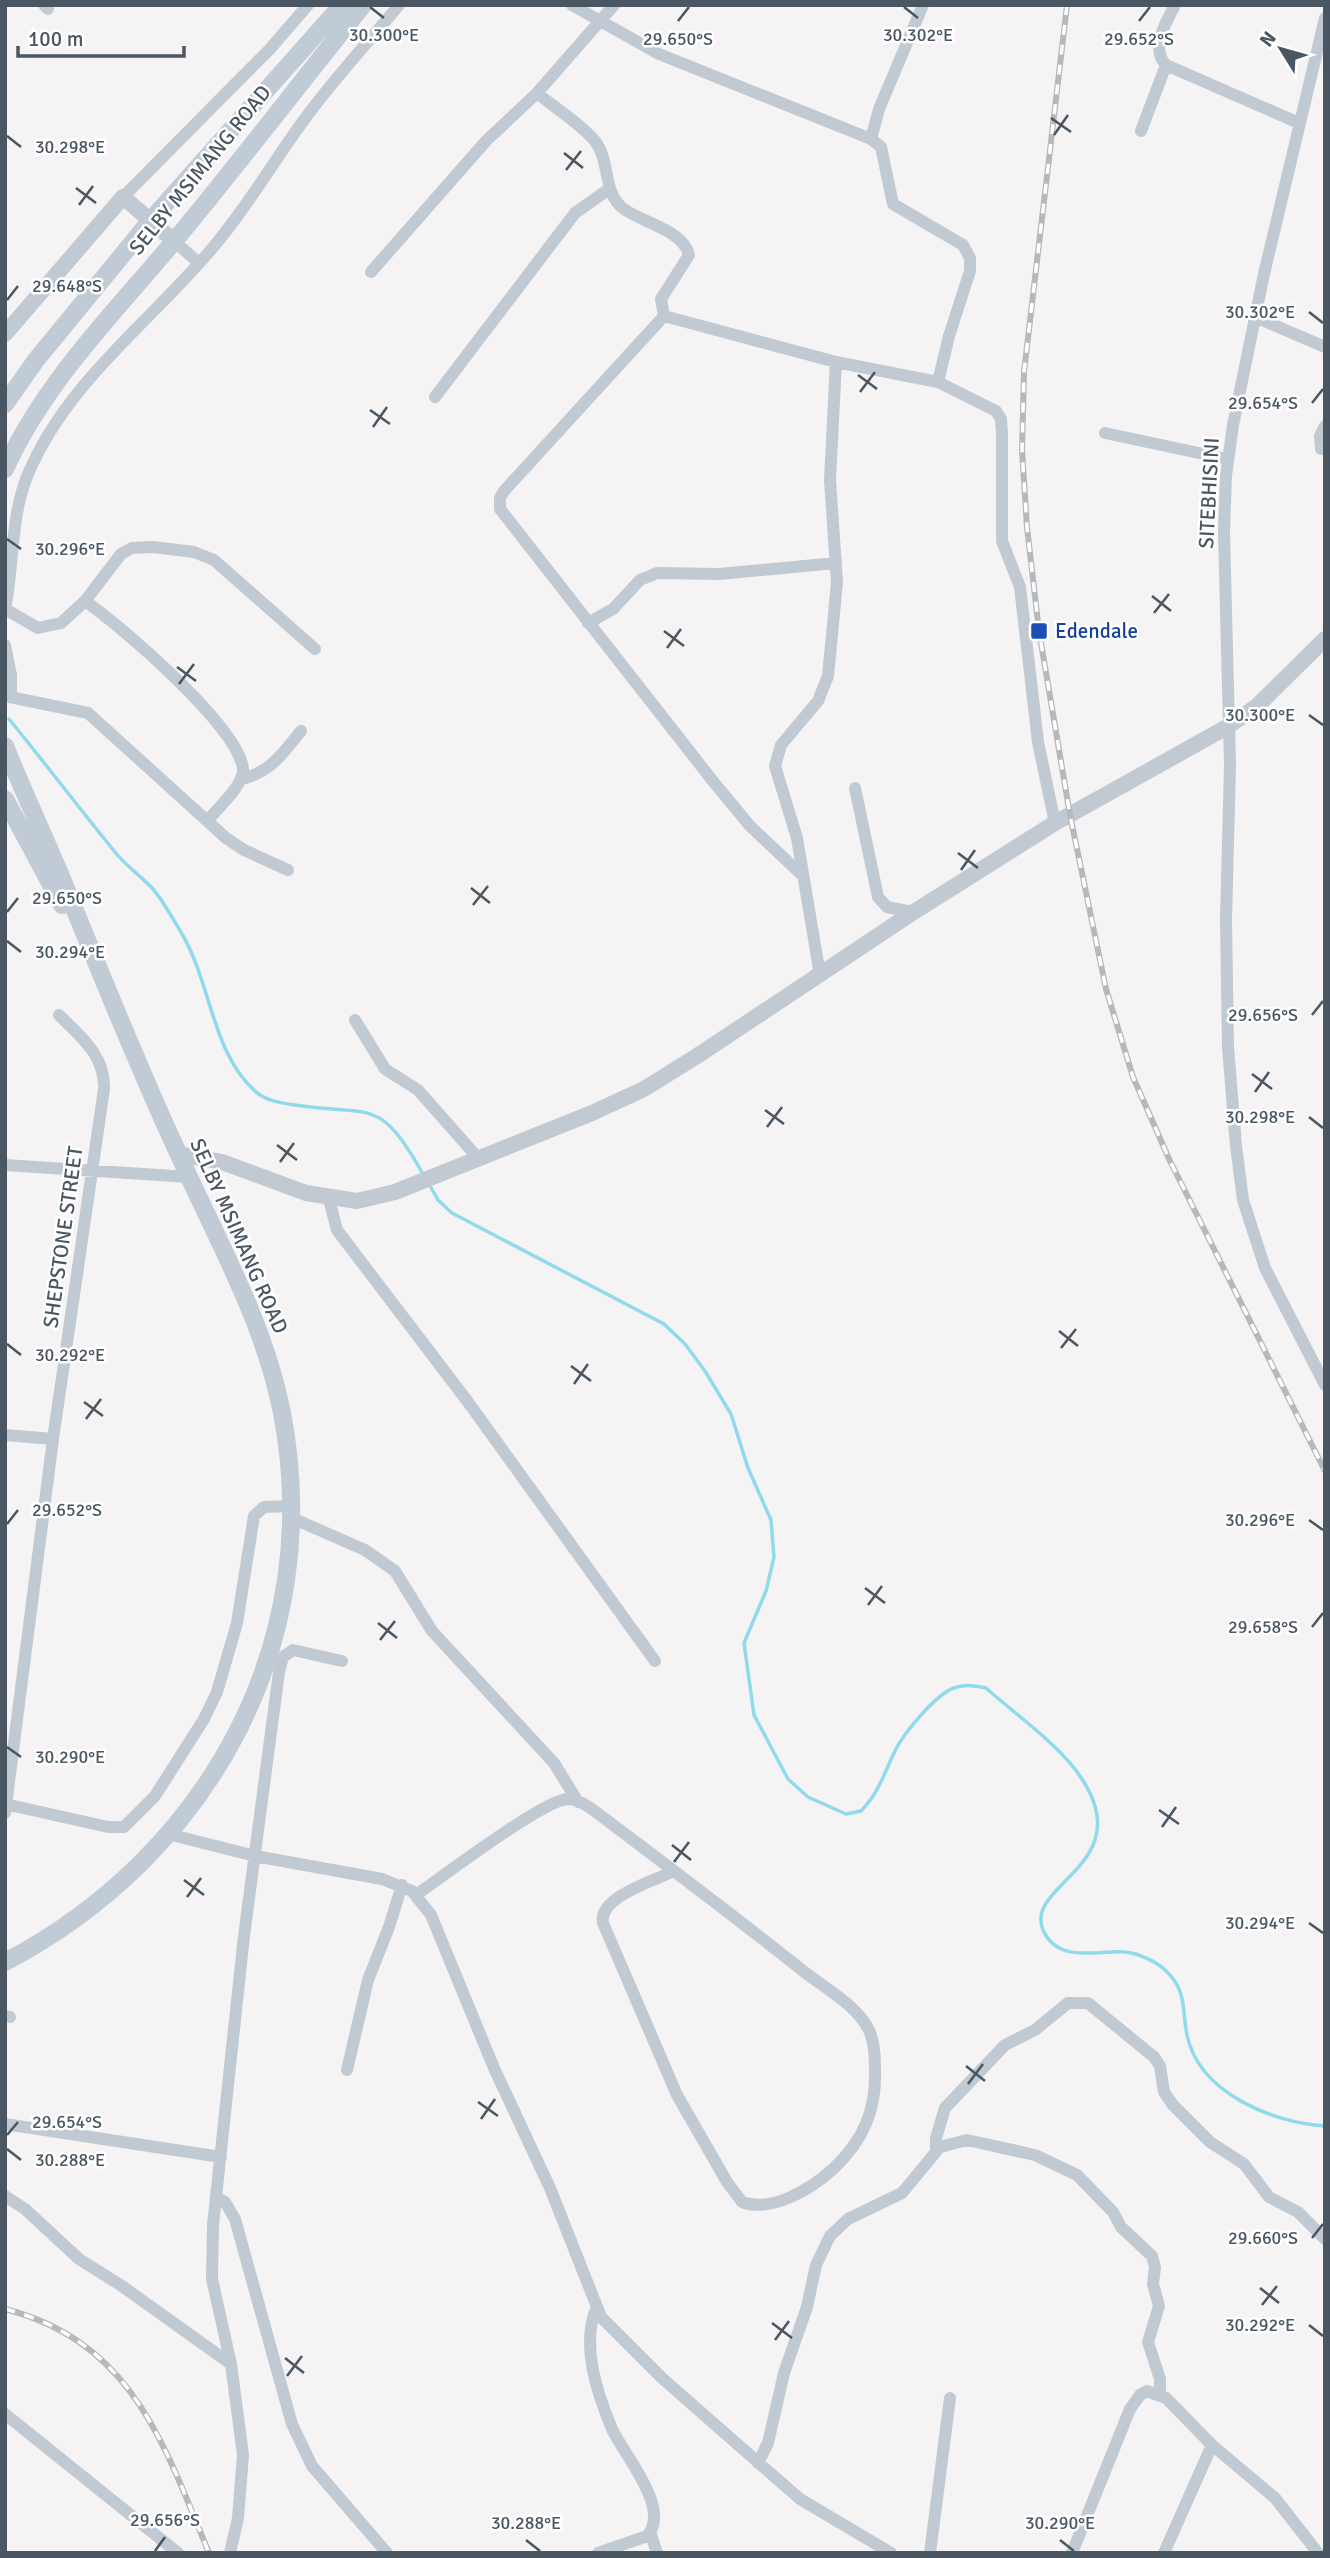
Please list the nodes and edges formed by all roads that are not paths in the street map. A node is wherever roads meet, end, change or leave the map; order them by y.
1 (307, 5) edge
2 (342, 5) edge
3 (363, 5) edge
4 (399, 5) edge
5 (572, 5) edge
6 (614, 5) edge
7 (923, 5) edge
8 (1175, 5) edge
9 (1325, 18) edge
10 (598, 22) junction
11 (1166, 65) junction
12 (537, 93) junction
13 (1299, 123) junction
14 (1141, 131) dead end
15 (871, 139) junction
16 (609, 189) junction
17 (123, 197) junction
18 (150, 220) junction
19 (174, 241) junction
20 (200, 263) junction
21 (371, 272) dead end
22 (664, 316) junction
23 (1255, 317) junction
24 (5, 334) edge
25 (1325, 347) edge
26 (836, 362) junction
27 (938, 382) junction
28 (435, 397) dead end
29 (5, 404) edge
30 (1325, 426) edge
31 (1105, 433) dead end
32 (1321, 449) dead end
33 (1227, 458) junction
34 (5, 469) edge
35 (836, 563) junction
36 (85, 601) junction
37 (5, 609) edge
38 (588, 623) junction
39 (1325, 639) edge
40 (5, 645) edge
41 (315, 649) dead end
42 (8, 696) edge
43 (1227, 727) junction
44 (301, 731) dead end
45 (5, 746) edge
46 (241, 779) junction
47 (855, 788) dead end
48 (5, 799) edge
49 (207, 821) junction
50 (1055, 823) junction
51 (288, 870) dead end
52 (803, 876) junction
53 (913, 912) junction
54 (820, 975) junction
55 (100, 976) junction
56 (59, 1015) dead end
57 (355, 1020) dead end
58 (178, 1154) junction
59 (471, 1161) junction
60 (5, 1165) edge
61 (93, 1172) junction
62 (189, 1177) junction
63 (328, 1199) junction
64 (1325, 1385) edge
65 (5, 1434) edge
66 (52, 1440) junction
67 (291, 1512) junction
68 (342, 1661) dead end
69 (655, 1661) dead end
70 (252, 1707) junction
71 (273, 1713) junction
72 (578, 1802) junction
73 (6, 1807) edge
74 (168, 1834) junction
75 (254, 1856) junction
76 (674, 1871) junction
77 (402, 1885) junction
78 (416, 1895) junction
79 (5, 1962) edge
80 (347, 2070) dead end
81 (5, 2124) edge
82 (936, 2150) junction
83 (221, 2157) junction
84 (5, 2196) edge
85 (216, 2197) junction
86 (1325, 2239) edge
87 (596, 2309) junction
88 (231, 2364) junction
89 (1160, 2394) junction
90 (950, 2398) dead end
91 (5, 2414) edge
92 (1212, 2445) junction
93 (758, 2463) junction
94 (650, 2532) junction
95 (178, 2553) edge
96 (230, 2553) edge
97 (387, 2553) edge
98 (598, 2553) edge
99 (657, 2553) edge
100 (891, 2553) edge
101 (930, 2553) edge
102 (1072, 2553) edge
103 (1164, 2553) edge
104 (1318, 2553) edge

1 - 17 street
2 - 18 main road, SELBY MSIMANG ROAD
3 - 19 main road, SELBY MSIMANG ROAD
4 - 20 street
5 - 10 street
6 - 10 street
7 - 15 street
8 - 11 street
9 - 13 street, SITEBHISINI
10 - 12 street
10 - 15 street
11 - 13 street
11 - 14 street
12 - 16 street
12 - 21 street
13 - 23 street, SITEBHISINI
15 - 27 street
16 - 22 street
16 - 28 street
17 - 18 street
17 - 24 street
18 - 19 street
18 - 29 main road, SELBY MSIMANG ROAD
19 - 20 street
19 - 34 main road, SELBY MSIMANG ROAD
20 - 37 street
22 - 26 street
22 - 38 street
23 - 25 street
23 - 33 street, SITEBHISINI
26 - 27 street
26 - 35 street
27 - 50 street
30 - 32 street
31 - 33 street
33 - 43 street, SITEBHISINI
35 - 38 street
35 - 52 street
36 - 37 street
36 - 41 street
36 - 46 street
38 - 52 street
39 - 43 street
40 - 42 street
42 - 49 street
43 - 50 street
43 - 64 street, SITEBHISINI
44 - 46 street
45 - 55 main road, SELBY MSIMANG ROAD
46 - 49 street
47 - 53 street
48 - 55 main road, SELBY MSIMANG ROAD
49 - 51 street
50 - 53 street
52 - 54 street
53 - 54 street
54 - 59 street
55 - 58 main road, SELBY MSIMANG ROAD
56 - 61 street, SHEPSTONE STREET
57 - 59 street
58 - 62 main road, SELBY MSIMANG ROAD
58 - 63 street
59 - 63 street
60 - 61 street
61 - 62 street
61 - 66 street, SHEPSTONE STREET
62 - 67 main road, SELBY MSIMANG ROAD
63 - 69 street
65 - 66 street
66 - 73 street, SHEPSTONE STREET
67 - 70 main road, SELBY MSIMANG ROAD
67 - 72 street
67 - 73 street
68 - 71 street
70 - 71 street
70 - 74 main road, SELBY MSIMANG ROAD
71 - 75 street
72 - 76 street
72 - 78 street
74 - 75 street
74 - 79 main road, SELBY MSIMANG ROAD
75 - 77 street
75 - 83 street
76 - 76 street
77 - 78 street
77 - 80 street
78 - 87 street
81 - 83 street
82 - 86 street
82 - 89 street
82 - 93 street
83 - 85 street
84 - 88 street
85 - 88 street
85 - 97 street
87 - 93 street
87 - 94 street
88 - 96 street
89 - 92 street
89 - 102 street
90 - 101 street
91 - 95 street
92 - 103 street
92 - 104 street
93 - 100 street
94 - 98 street
94 - 99 street

